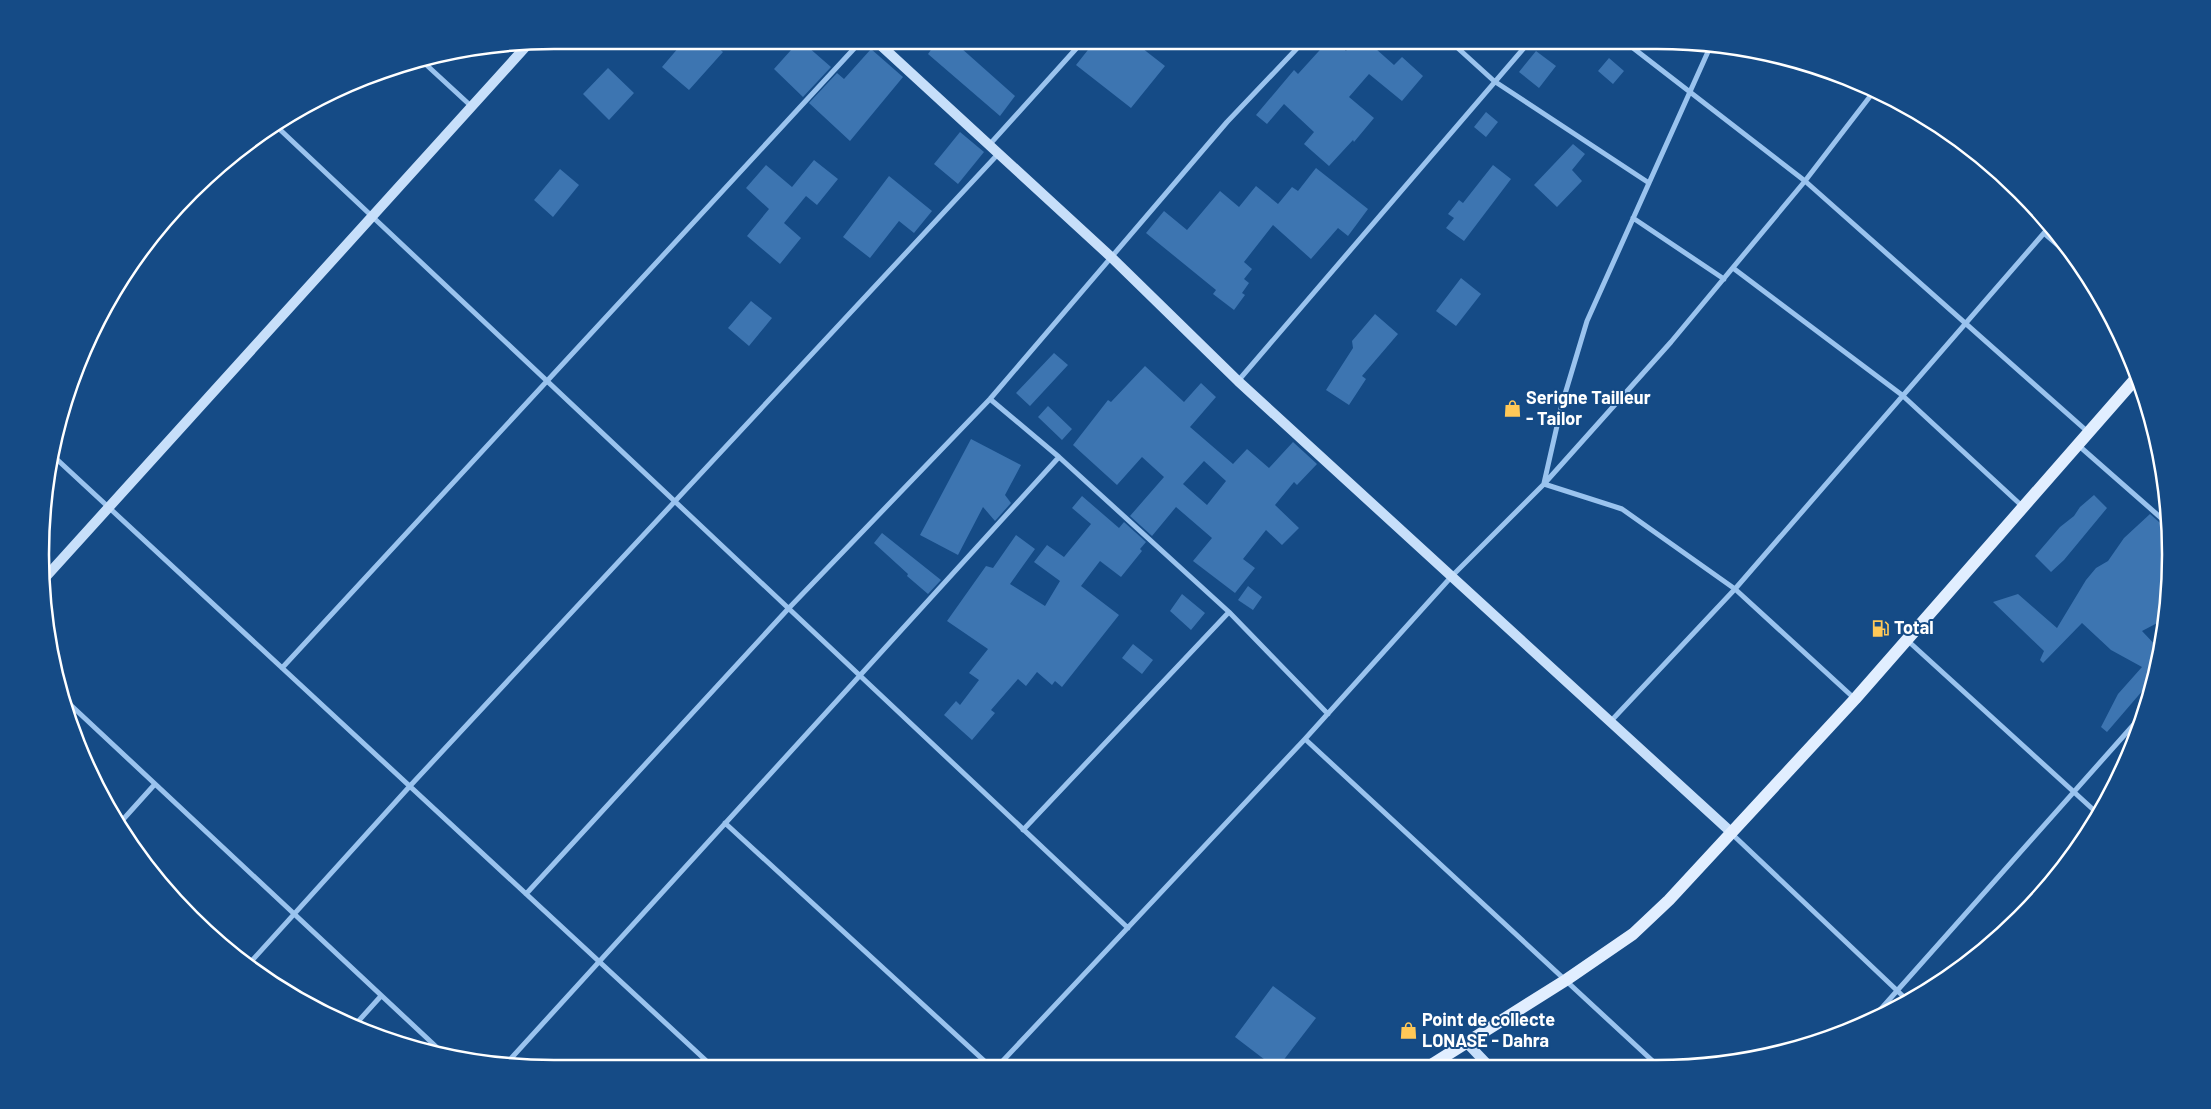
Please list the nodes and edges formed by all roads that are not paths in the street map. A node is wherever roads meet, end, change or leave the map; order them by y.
1 (854, 49) edge
2 (885, 49) edge
3 (1075, 49) edge
4 (1296, 49) edge
5 (1459, 49) edge
6 (1523, 49) edge
7 (1634, 49) edge
8 (523, 50) edge
9 (1708, 52) edge
10 (427, 65) edge
11 (1494, 81) junction
12 (1690, 92) junction
13 (1870, 96) edge
14 (472, 107) junction
15 (280, 130) edge
16 (990, 144) junction
17 (999, 153) junction
18 (1805, 180) junction
19 (1649, 182) junction
20 (372, 217) junction
21 (1633, 218) junction
22 (2044, 233) joint
23 (2053, 241) edge
24 (1112, 256) junction
25 (1733, 268) junction
26 (1724, 279) junction
27 (1966, 324) junction
28 (1238, 381) junction
29 (547, 382) junction
30 (2132, 383) edge
31 (1902, 396) junction
32 (990, 399) junction
33 (2089, 432) junction
34 (2078, 444) junction
35 (1059, 457) junction
36 (57, 460) edge
37 (1544, 484) junction
38 (674, 502) junction
39 (2022, 506) junction
40 (109, 508) junction
41 (2161, 517) edge
42 (50, 573) edge
43 (1452, 576) junction
44 (1735, 589) junction
45 (788, 608) junction
46 (1230, 612) junction
47 (1907, 640) junction
48 (282, 668) junction
49 (860, 676) junction
50 (1855, 699) junction
51 (73, 707) edge
52 (1328, 714) junction
53 (1611, 721) junction
54 (2131, 727) edge
55 (1305, 739) junction
56 (155, 784) junction
57 (410, 786) junction
58 (2074, 792) junction
59 (2093, 809) edge
60 (124, 818) edge
61 (726, 823) junction
62 (1023, 830) junction
63 (1732, 833) junction
64 (526, 894) junction
65 (294, 914) junction
66 (1128, 928) junction
67 (253, 960) edge
68 (599, 962) junction
69 (1566, 980) junction
70 (1897, 991) junction
71 (381, 996) junction
72 (1902, 996) edge
73 (1884, 1006) edge
74 (359, 1021) edge
75 (1467, 1043) junction
76 (435, 1046) edge
77 (511, 1058) edge
78 (705, 1060) edge
79 (983, 1060) edge
80 (1005, 1060) edge
81 (1439, 1060) edge
82 (1483, 1060) edge
83 (1652, 1060) edge

1 - 29 street
2 - 16 street
3 - 16 street
4 - 24 street
5 - 11 street
6 - 11 street
7 - 12 street
8 - 14 street
9 - 12 street
10 - 14 street
11 - 19 street
11 - 28 street
12 - 18 street
12 - 19 street
13 - 18 street
14 - 20 street
15 - 20 street
16 - 17 street
17 - 24 street
17 - 38 street
18 - 25 street
18 - 27 street
19 - 21 street
20 - 29 street
20 - 40 street
21 - 26 street
21 - 37 street
22 - 23 street
22 - 27 street
24 - 28 street
24 - 32 street
25 - 26 street
25 - 31 street
26 - 37 street
27 - 31 street
27 - 33 street
28 - 43 street
29 - 38 street
29 - 48 street
30 - 33 main road
31 - 39 street
31 - 44 street
32 - 35 street
32 - 45 street
33 - 34 main road
34 - 39 main road
34 - 41 street
35 - 46 street
35 - 49 street
36 - 40 street
37 - 43 street
37 - 44 street
38 - 45 street
38 - 57 street
39 - 47 main road
40 - 42 street
40 - 48 street
43 - 52 street
43 - 53 street
44 - 50 street
44 - 53 street
45 - 49 street
45 - 64 street
46 - 52 street
46 - 62 street
47 - 50 main road
47 - 58 street
48 - 57 street
49 - 61 street
49 - 62 street
50 - 63 main road
51 - 56 street
52 - 55 street
53 - 63 street
54 - 58 street
55 - 66 street
55 - 69 street
56 - 60 street
56 - 65 street
57 - 64 street
57 - 65 street
58 - 59 street
58 - 70 street
61 - 68 street
61 - 79 street
62 - 66 street
63 - 69 main road
63 - 70 street
64 - 68 street
65 - 67 street
65 - 71 street
66 - 80 street
68 - 77 street
68 - 78 street
69 - 75 main road
69 - 83 street
70 - 72 street
70 - 73 street
71 - 74 street
71 - 76 street
75 - 81 main road
75 - 82 street

